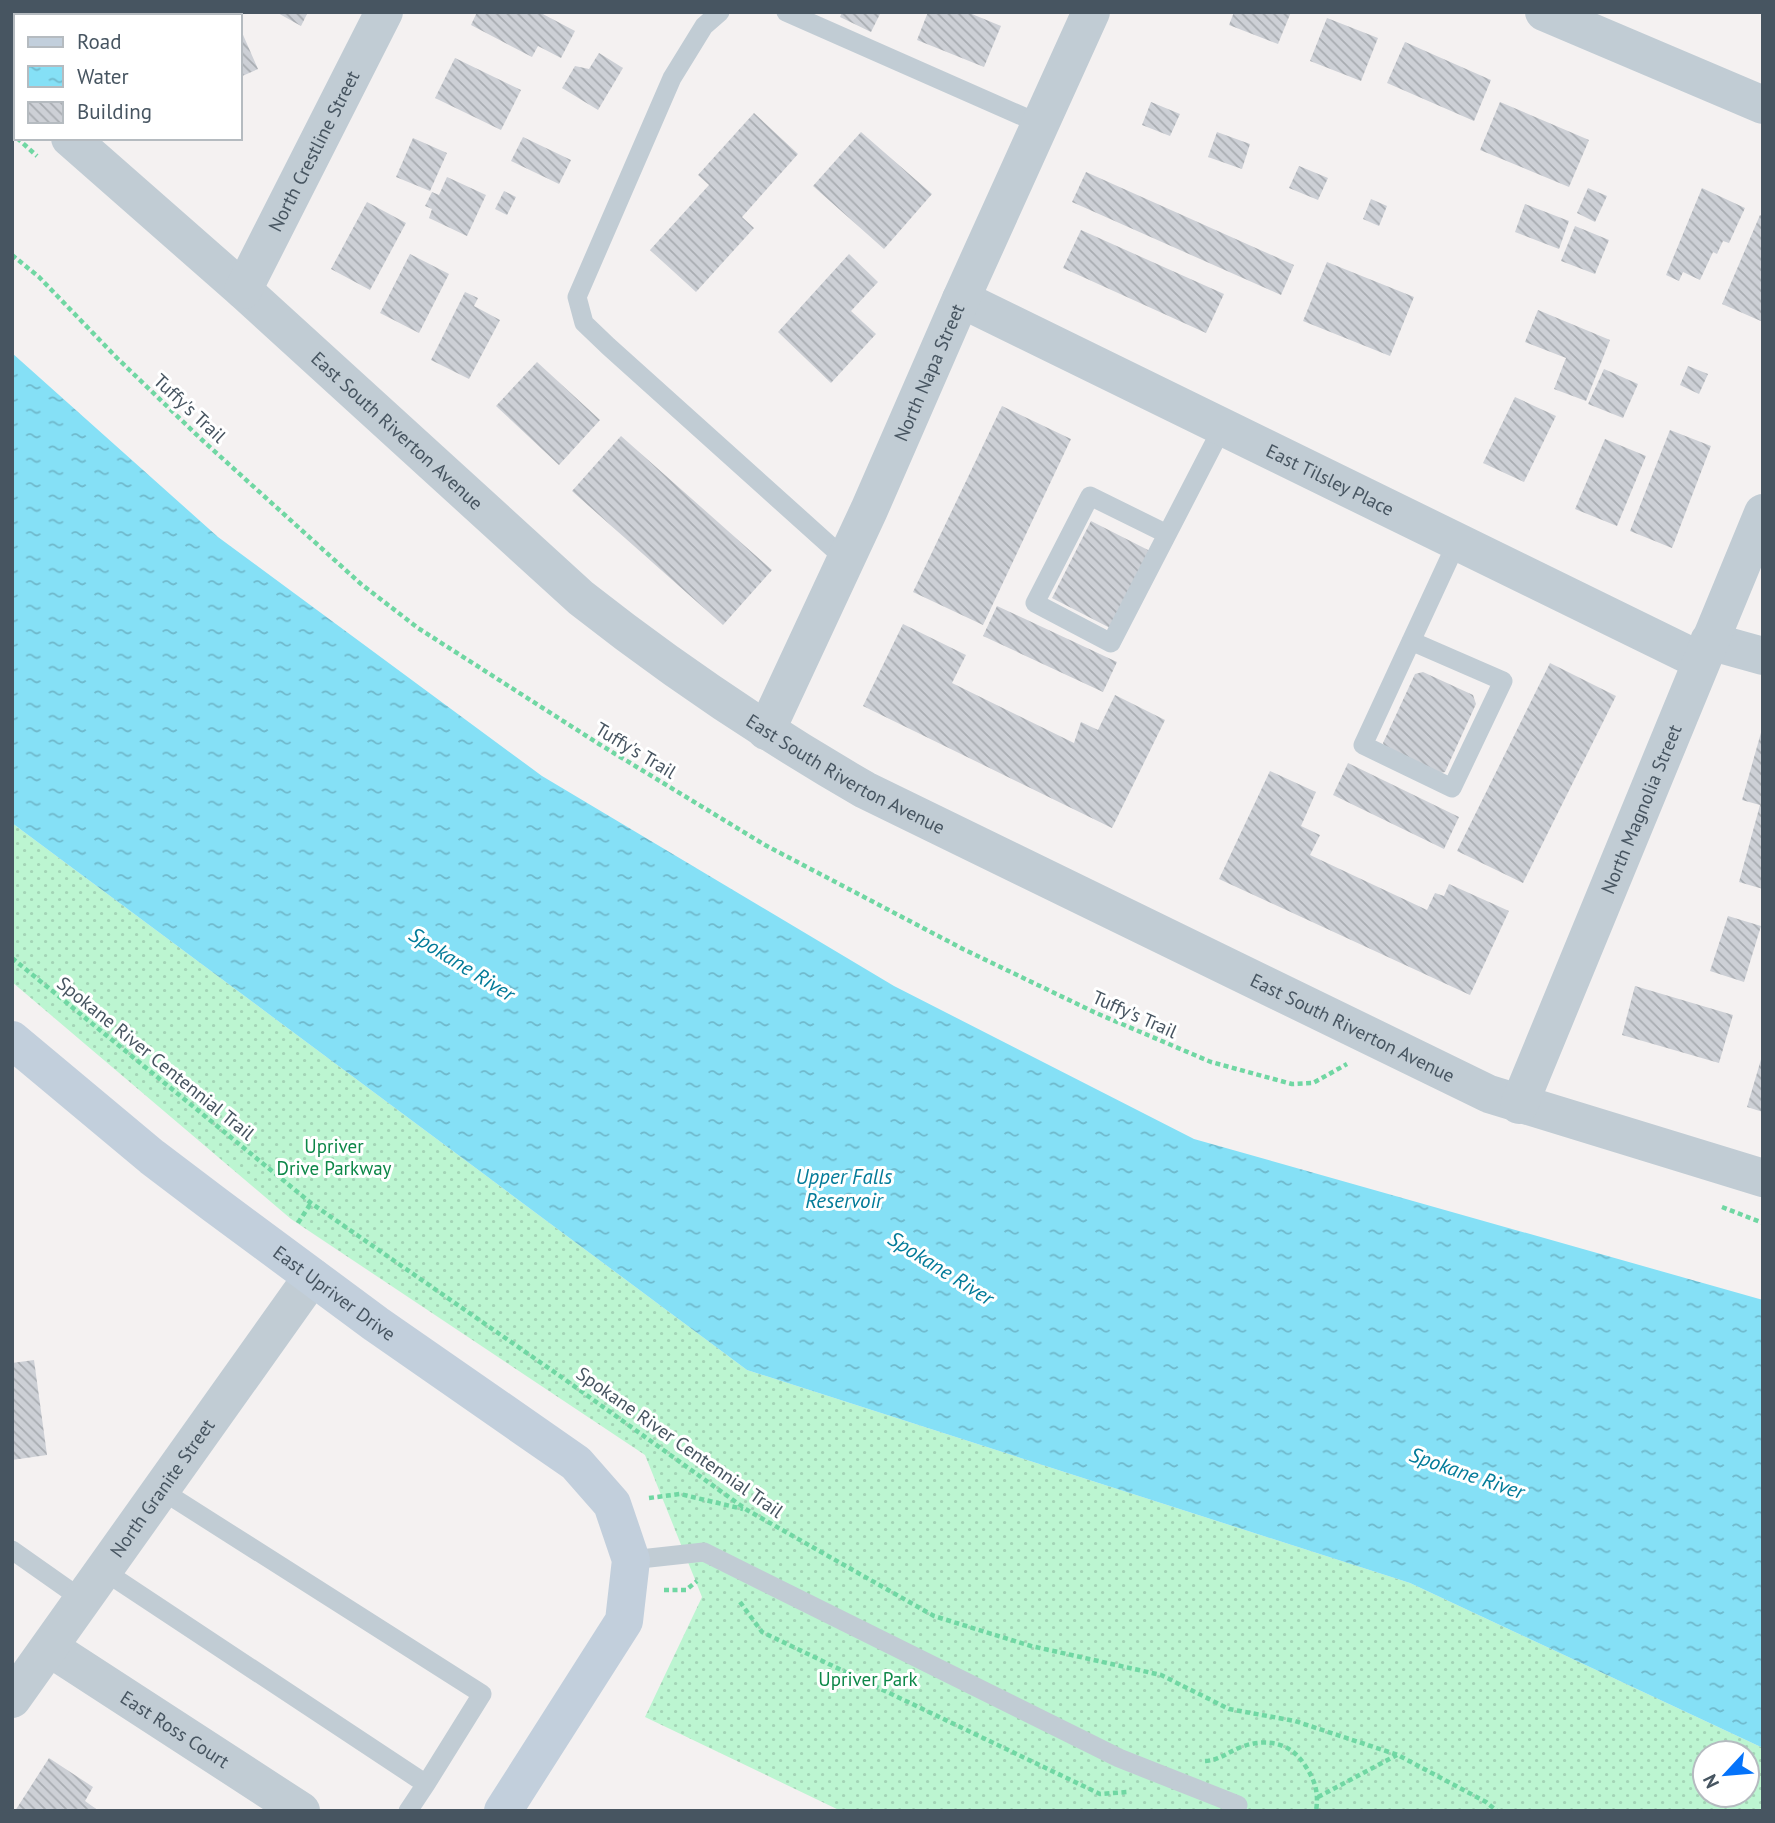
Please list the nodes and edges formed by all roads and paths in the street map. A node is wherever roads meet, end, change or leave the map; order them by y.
1 (384, 12) edge
2 (720, 12) edge
3 (786, 12) edge
4 (1091, 12) edge
5 (1544, 12) edge
6 (1763, 105) edge
7 (1040, 124) junction
8 (72, 140) edge
9 (12, 255) edge
10 (243, 290) junction
11 (961, 299) junction
12 (1222, 428) junction
13 (1763, 513) edge
14 (1167, 534) junction
15 (1457, 542) junction
16 (845, 560) junction
17 (1411, 641) junction
18 (1705, 651) junction
19 (1763, 656) edge
20 (766, 731) junction
21 (12, 958) edge
22 (12, 1040) edge
23 (1348, 1064) dead end
24 (1520, 1105) junction
25 (1763, 1178) edge
26 (312, 1277) junction
27 (161, 1490) junction
28 (612, 1504) junction
29 (747, 1510) junction
30 (12, 1550) edge
31 (629, 1575) junction
32 (700, 1578) dead end
33 (94, 1586) junction
34 (739, 1600) dead end
35 (50, 1648) junction
36 (12, 1699) edge
37 (1398, 1755) junction
38 (1203, 1761) dead end
39 (426, 1784) junction
40 (1134, 1791) dead end
41 (1318, 1797) junction
42 (301, 1811) edge
43 (408, 1811) edge
44 (503, 1811) edge
45 (1235, 1811) edge
46 (1315, 1811) edge
47 (1497, 1811) edge

1 - 10 street, North Crestline Street
2 - 16 lane
3 - 7 lane
4 - 7 street, North Napa Street
5 - 6 street
7 - 11 street, North Napa Street
8 - 10 street, East South Riverton Avenue
9 - 23 path, Tuffy's Trail
10 - 20 street, East South Riverton Avenue
11 - 12 street, East Tilsley Place
11 - 16 street, North Napa Street
12 - 14 lane
12 - 15 street, East Tilsley Place
13 - 18 street, North Magnolia Street
14 - 14 lane
15 - 17 lane
15 - 18 street, East Tilsley Place
16 - 20 street, North Napa Street
17 - 17 lane
18 - 19 street, East Tilsley Place
18 - 24 street, North Magnolia Street
20 - 24 street, East South Riverton Avenue
21 - 29 path, Spokane River Centennial Trail
22 - 26 street, East Upriver Drive
24 - 25 street, East South Riverton Avenue
26 - 27 street, North Granite Street
26 - 28 street, East Upriver Drive
27 - 33 street, North Granite Street
27 - 39 lane
28 - 29 path
28 - 31 street, East Upriver Drive
29 - 37 path, Spokane River Centennial Trail
30 - 33 lane
31 - 32 path
31 - 44 street
31 - 45 lane
33 - 35 street, North Granite Street
33 - 39 lane
34 - 40 path
35 - 36 street, North Granite Street
35 - 42 street, East Ross Court
37 - 41 path
37 - 47 path, Spokane River Centennial Trail
38 - 41 path
39 - 43 lane
41 - 46 path

